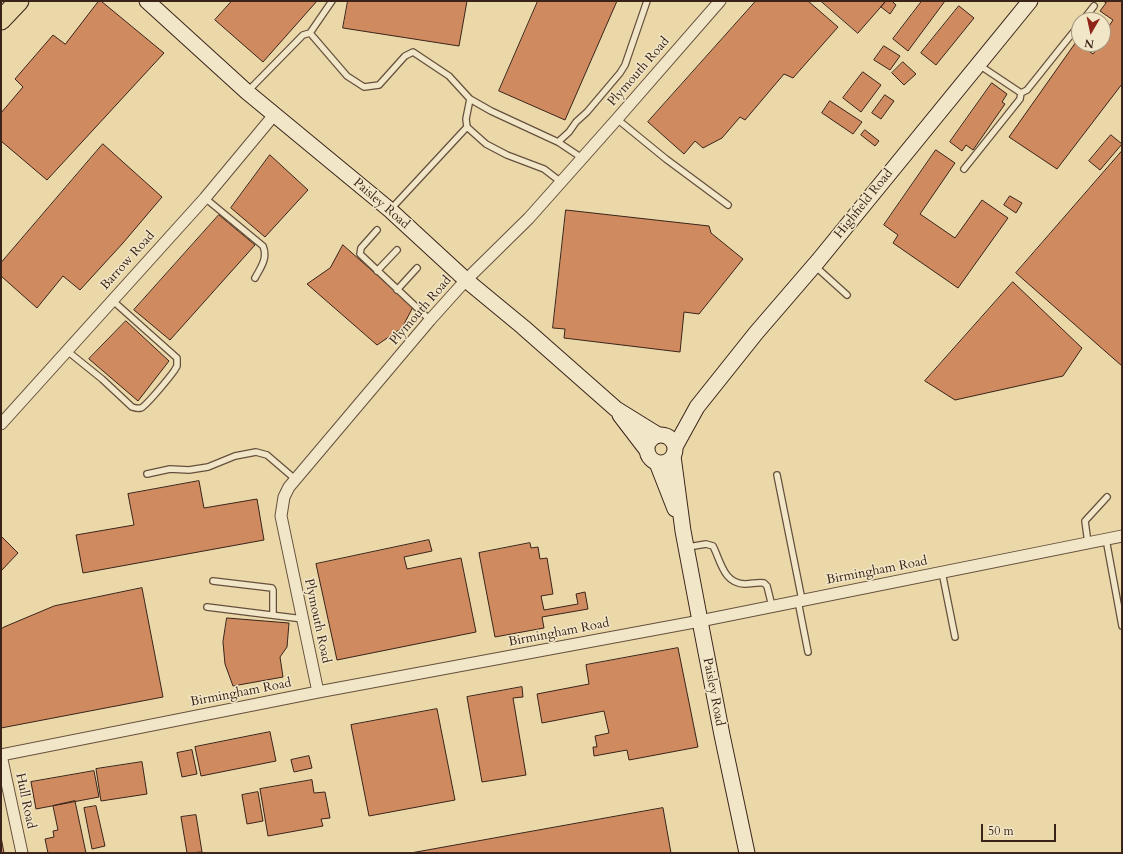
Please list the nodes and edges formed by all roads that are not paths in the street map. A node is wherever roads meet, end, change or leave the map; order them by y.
1 (19, 1) edge
2 (147, 1) edge
3 (332, 1) edge
4 (647, 1) edge
5 (720, 1) edge
6 (1030, 1) edge
7 (1094, 6) dead end
8 (1089, 12) edge
9 (1, 20) edge
10 (310, 33) junction
11 (1071, 35) edge
12 (978, 64) junction
13 (247, 92) junction
14 (1021, 93) junction
15 (470, 100) junction
16 (274, 115) junction
17 (617, 119) junction
18 (467, 127) junction
19 (558, 142) junction
20 (582, 158) junction
21 (964, 169) dead end
22 (561, 182) junction
23 (205, 198) junction
24 (728, 205) dead end
25 (390, 210) junction
26 (377, 230) dead end
27 (397, 250) dead end
28 (814, 265) junction
29 (417, 268) dead end
30 (377, 271) junction
31 (255, 278) dead end
32 (466, 280) junction
33 (397, 290) junction
34 (847, 295) dead end
35 (112, 300) junction
36 (430, 320) junction
37 (66, 350) junction
38 (697, 407) junction
39 (616, 409) junction
40 (1, 424) edge
41 (660, 435) junction
42 (646, 450) junction
43 (674, 452) junction
44 (657, 463) junction
45 (147, 474) dead end
46 (777, 475) dead end
47 (295, 479) junction
48 (1107, 497) dead end
49 (683, 531) junction
50 (1122, 536) edge
51 (1106, 539) junction
52 (1088, 543) junction
53 (686, 548) junction
54 (942, 572) junction
55 (213, 581) dead end
56 (800, 601) junction
57 (772, 606) junction
58 (207, 607) dead end
59 (273, 615) junction
60 (303, 619) junction
61 (700, 621) junction
62 (1122, 626) edge
63 (955, 637) dead end
64 (808, 652) dead end
65 (318, 692) junction
66 (1, 755) edge
67 (22, 853) edge
68 (747, 853) edge

1 - 9 highway
2 - 13 main road, Paisley Road
3 - 10 lane
4 - 19 lane
5 - 17 street, Plymouth Road
6 - 12 main road, Highfield Road
7 - 8 lane
10 - 13 lane
10 - 15 lane
11 - 14 lane
12 - 14 lane
12 - 28 main road, Highfield Road
13 - 16 main road, Paisley Road
14 - 21 lane
15 - 18 lane
15 - 19 lane
16 - 23 street, Barrow Road
16 - 25 main road, Paisley Road
17 - 20 street, Plymouth Road
17 - 24 lane
18 - 22 lane
18 - 25 lane
19 - 20 lane
20 - 22 street, Plymouth Road
22 - 32 street, Plymouth Road
23 - 31 lane
23 - 35 street, Barrow Road
25 - 32 main road, Paisley Road
26 - 30 lane
27 - 30 lane
28 - 34 lane
28 - 38 main road, Highfield Road
29 - 33 lane
30 - 33 lane
32 - 36 street, Plymouth Road
32 - 39 main road, Paisley Road
33 - 36 lane
35 - 37 street, Barrow Road
35 - 37 lane
36 - 47 street, Plymouth Road
37 - 40 street, Barrow Road
38 - 41 main road, Highfield Road
38 - 43 main road, Highfield Road
39 - 41 main road, Paisley Road
39 - 42 main road, Paisley Road
41 - 42 main road
41 - 43 main road
42 - 44 main road
43 - 44 main road
43 - 49 main road, Paisley Road
44 - 49 main road, Paisley Road
45 - 47 lane
46 - 56 lane
47 - 60 street, Plymouth Road
48 - 52 lane
49 - 53 main road, Paisley Road
50 - 51 street, Birmingham Road
51 - 52 street, Birmingham Road
51 - 62 lane
52 - 54 street, Birmingham Road
53 - 57 lane
53 - 61 main road, Paisley Road
54 - 56 street, Birmingham Road
54 - 63 lane
55 - 59 lane
56 - 57 street, Birmingham Road
56 - 64 lane
57 - 61 street, Birmingham Road
58 - 59 lane
59 - 60 lane
60 - 65 street, Plymouth Road
61 - 65 street, Birmingham Road
61 - 68 main road, Paisley Road
65 - 66 street, Birmingham Road
66 - 67 street, Hull Road

